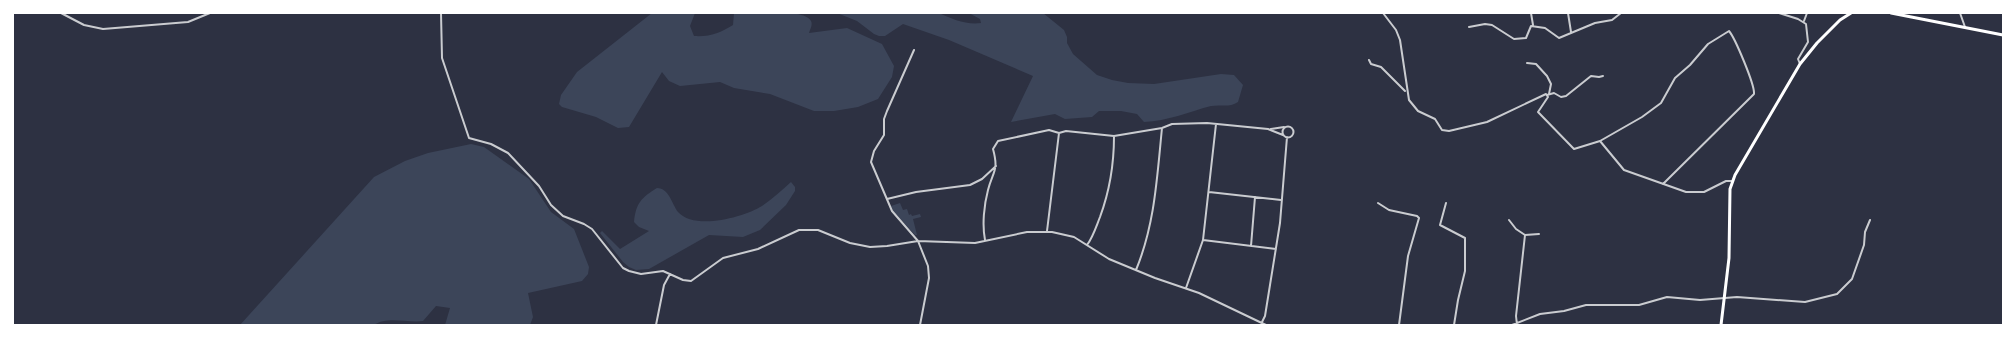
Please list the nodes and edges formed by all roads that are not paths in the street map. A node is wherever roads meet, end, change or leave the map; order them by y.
1 (61, 13) edge
2 (210, 13) edge
3 (441, 13) edge
4 (1383, 13) edge
5 (1531, 13) edge
6 (1568, 13) edge
7 (1621, 13) edge
8 (1778, 13) edge
9 (1807, 13) edge
10 (1851, 13) edge
11 (1891, 13) edge
12 (1960, 13) edge
13 (1804, 21) junction
14 (1533, 26) junction
15 (1469, 27) dead end
16 (1965, 27) junction
17 (1571, 32) junction
18 (2003, 35) edge
19 (914, 50) dead end
20 (1369, 60) dead end
21 (1527, 63) dead end
22 (1800, 64) junction
23 (1603, 76) dead end
24 (1406, 92) junction
25 (1548, 94) junction
26 (1216, 124) junction
27 (1285, 127) junction
28 (1162, 128) junction
29 (1268, 130) junction
30 (1059, 133) junction
31 (1283, 135) junction
32 (1114, 136) junction
33 (1287, 137) junction
34 (1600, 141) junction
35 (996, 166) junction
36 (1732, 181) junction
37 (1663, 184) junction
38 (1209, 192) junction
39 (1255, 197) junction
40 (887, 199) junction
41 (1281, 200) junction
42 (1446, 202) dead end
43 (1378, 203) dead end
44 (1509, 220) dead end
45 (1870, 220) dead end
46 (1047, 231) junction
47 (1539, 234) dead end
48 (1525, 235) junction
49 (985, 240) junction
50 (1203, 240) junction
51 (918, 241) junction
52 (1087, 245) junction
53 (1251, 246) junction
54 (1276, 249) junction
55 (1136, 270) junction
56 (670, 274) junction
57 (1186, 288) junction
58 (1724, 298) junction
59 (1262, 322) junction
60 (1516, 324) edge
61 (656, 325) edge
62 (920, 325) edge
63 (1266, 325) edge
64 (1399, 325) edge
65 (1454, 325) edge
66 (1512, 325) edge
67 (1721, 325) edge

1 - 2 street
3 - 56 street
4 - 24 street
5 - 14 street
6 - 17 street
7 - 17 street
8 - 13 street
9 - 13 street
10 - 22 main road
11 - 16 main road
12 - 16 street
13 - 22 street
14 - 15 street
14 - 17 street
16 - 18 main road
19 - 40 street
20 - 24 street
21 - 25 street
22 - 36 main road
23 - 25 street
24 - 25 street
25 - 34 street
26 - 28 street
26 - 29 street
26 - 38 street
27 - 29 street
27 - 31 street
27 - 33 street
28 - 32 street
28 - 55 street
29 - 31 street
30 - 32 street
30 - 35 street
30 - 46 street
31 - 33 street
32 - 52 street
33 - 41 street
34 - 37 street
34 - 37 street
35 - 40 street
35 - 49 street
36 - 37 street
36 - 58 main road
38 - 39 street
38 - 50 street
39 - 41 street
39 - 53 street
40 - 51 street
41 - 54 street
42 - 65 street
43 - 64 street
44 - 48 street
45 - 58 street
46 - 49 street
46 - 52 street
47 - 48 street
48 - 60 street
49 - 51 street
50 - 53 street
50 - 57 street
51 - 56 street
51 - 62 street
52 - 55 street
53 - 54 street
54 - 59 street
55 - 57 street
56 - 61 street
57 - 59 street
58 - 60 street
58 - 67 main road
59 - 63 street
60 - 66 street

